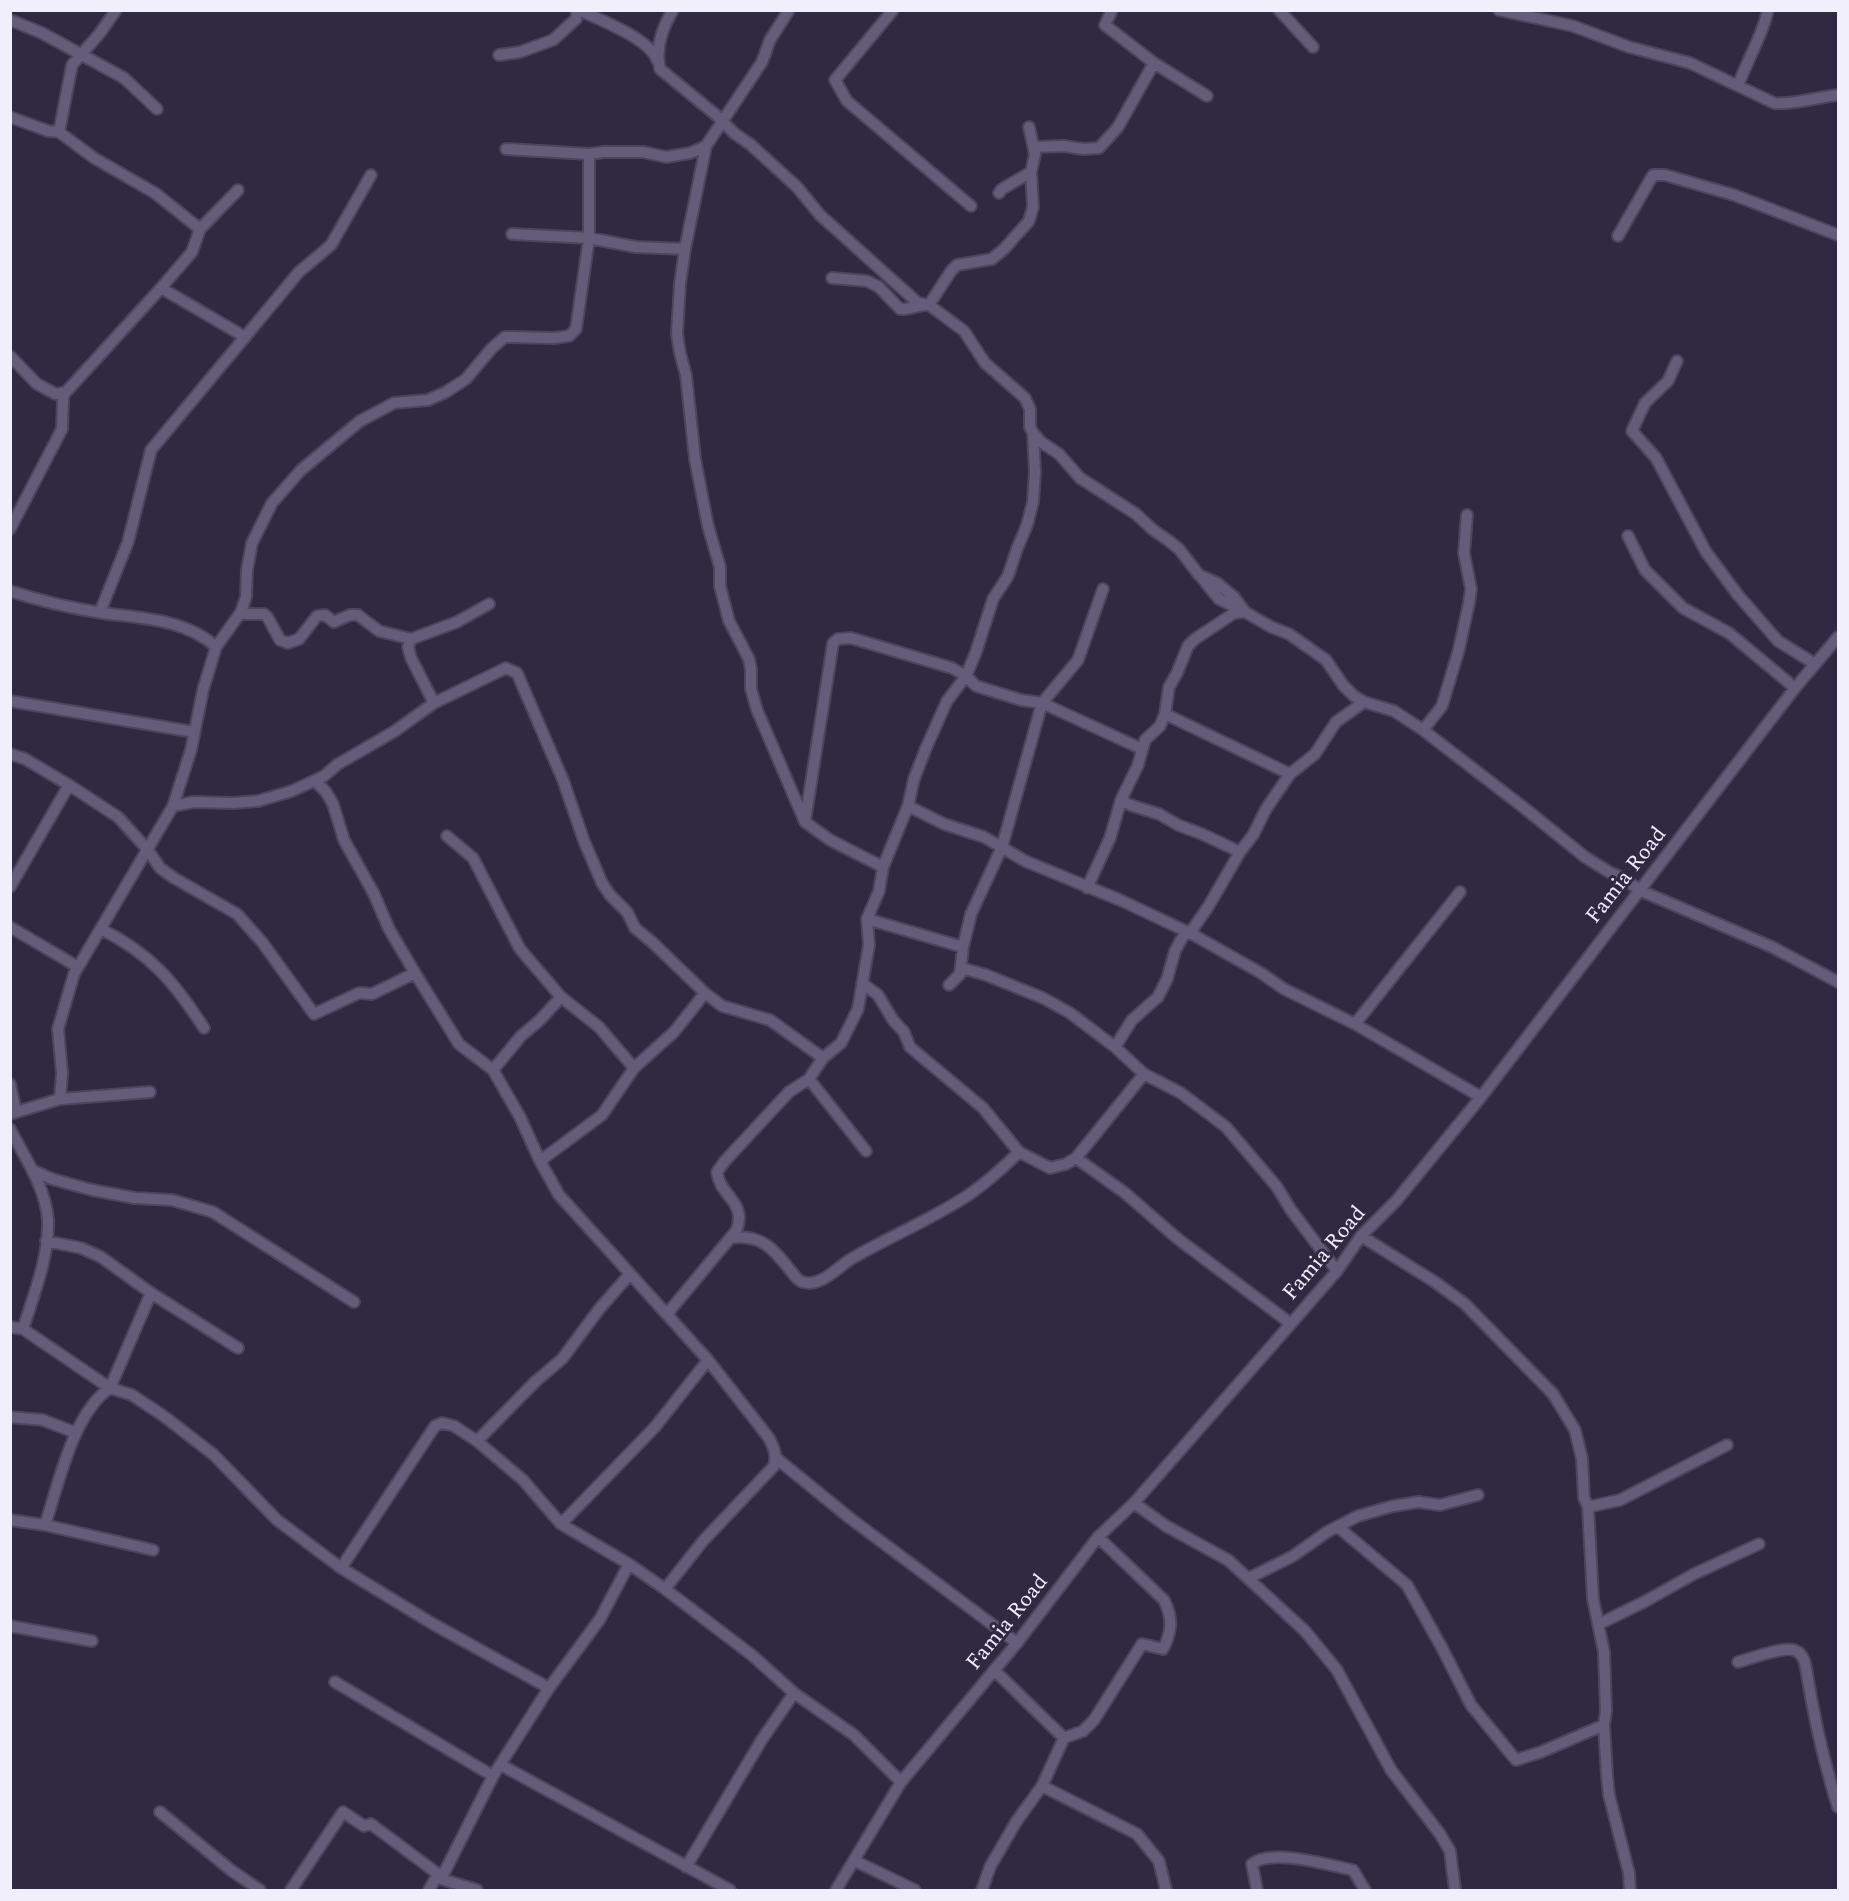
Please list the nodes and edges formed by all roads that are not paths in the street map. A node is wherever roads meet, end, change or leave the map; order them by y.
1 (117, 10) edge
2 (578, 10) edge
3 (673, 10) edge
4 (789, 10) edge
5 (893, 10) edge
6 (1112, 10) edge
7 (1279, 10) edge
8 (1499, 10) edge
9 (1768, 10) edge
10 (10, 20) edge
11 (1313, 47) dead end
12 (80, 55) junction
13 (499, 55) dead end
14 (1154, 63) junction
15 (660, 69) junction
16 (1738, 86) junction
17 (1839, 95) edge
18 (1207, 96) dead end
19 (158, 109) dead end
20 (10, 117) edge
21 (724, 121) junction
22 (1029, 127) dead end
23 (60, 132) junction
24 (706, 146) junction
25 (1034, 147) junction
26 (506, 149) dead end
27 (589, 154) junction
28 (1031, 172) junction
29 (371, 175) dead end
30 (238, 190) dead end
31 (999, 193) dead end
32 (971, 206) dead end
33 (200, 229) junction
34 (512, 234) dead end
35 (1839, 235) edge
36 (1618, 236) dead end
37 (589, 238) junction
38 (685, 249) junction
39 (832, 278) dead end
40 (161, 288) junction
41 (929, 305) junction
42 (245, 337) junction
43 (10, 356) edge
44 (1677, 361) dead end
45 (65, 392) junction
46 (1033, 433) junction
47 (1467, 515) dead end
48 (10, 529) edge
49 (1628, 536) dead end
50 (1103, 589) dead end
51 (10, 591) edge
52 (489, 604) dead end
53 (100, 612) junction
54 (241, 612) junction
55 (1245, 612) junction
56 (1839, 637) edge
57 (411, 639) junction
58 (216, 647) junction
59 (1815, 664) junction
60 (966, 676) junction
61 (1795, 688) junction
62 (10, 702) edge
63 (1364, 702) junction
64 (434, 703) junction
65 (1042, 703) junction
66 (1165, 714) junction
67 (1423, 730) junction
68 (194, 732) junction
69 (1142, 749) junction
70 (10, 754) edge
71 (1290, 774) junction
72 (315, 782) junction
73 (69, 785) junction
74 (1121, 800) junction
75 (173, 806) junction
76 (908, 806) junction
77 (805, 822) junction
78 (447, 836) dead end
79 (1002, 847) junction
80 (148, 850) junction
81 (1240, 852) junction
82 (884, 867) junction
83 (10, 887) edge
84 (1088, 888) junction
85 (1639, 890) junction
86 (1461, 892) dead end
87 (867, 919) junction
88 (10, 927) edge
89 (101, 929) junction
90 (1190, 933) junction
91 (963, 947) junction
92 (78, 967) junction
93 (962, 968) junction
94 (415, 973) junction
95 (1839, 982) edge
96 (862, 983) junction
97 (950, 985) dead end
98 (705, 993) junction
99 (561, 998) junction
100 (1355, 1024) junction
101 (204, 1028) dead end
102 (1115, 1047) junction
103 (823, 1058) junction
104 (634, 1068) junction
105 (493, 1070) junction
106 (1144, 1074) junction
107 (809, 1079) junction
108 (10, 1084) edge
109 (150, 1092) dead end
110 (1480, 1096) junction
111 (60, 1099) junction
112 (13, 1113) edge
113 (10, 1129) edge
114 (866, 1151) dead end
115 (1019, 1152) junction
116 (1076, 1158) junction
117 (540, 1161) junction
118 (32, 1170) junction
119 (1361, 1236) junction
120 (730, 1238) junction
121 (46, 1241) junction
122 (1337, 1271) junction
123 (630, 1274) junction
124 (151, 1293) junction
125 (354, 1302) dead end
126 (667, 1314) junction
127 (1290, 1323) junction
128 (10, 1327) edge
129 (23, 1329) junction
130 (238, 1348) dead end
131 (708, 1360) junction
132 (110, 1388) junction
133 (10, 1417) edge
134 (76, 1433) junction
135 (477, 1442) junction
136 (1727, 1445) dead end
137 (776, 1458) junction
138 (1478, 1495) dead end
139 (1134, 1503) junction
140 (1588, 1507) junction
141 (10, 1520) edge
142 (561, 1524) junction
143 (45, 1525) junction
144 (1338, 1527) junction
145 (1098, 1537) junction
146 (1759, 1544) dead end
147 (153, 1550) dead end
148 (629, 1564) junction
149 (341, 1569) junction
150 (1249, 1578) junction
151 (665, 1588) junction
152 (1599, 1624) junction
153 (10, 1626) edge
154 (92, 1641) dead end
155 (1017, 1643) junction
156 (1738, 1662) dead end
157 (994, 1670) junction
158 (335, 1682) dead end
159 (549, 1688) junction
160 (794, 1693) junction
161 (1604, 1725) junction
162 (1064, 1738) junction
163 (501, 1765) junction
164 (493, 1776) junction
165 (901, 1782) junction
166 (1042, 1786) junction
167 (1839, 1806) edge
168 (160, 1812) dead end
169 (855, 1861) junction
170 (686, 1868) junction
171 (439, 1877) junction
172 (260, 1890) edge
173 (291, 1890) edge
174 (429, 1890) edge
175 (477, 1890) edge
176 (730, 1890) edge
177 (836, 1890) edge
178 (915, 1890) edge
179 (982, 1890) edge
180 (1166, 1890) edge
181 (1257, 1890) edge
182 (1365, 1890) edge
183 (1455, 1890) edge
184 (1630, 1890) edge

1 - 12 street
2 - 13 street
2 - 15 street
3 - 15 street
4 - 21 street
5 - 32 street
6 - 14 street
7 - 11 street
8 - 16 street
9 - 16 street
10 - 12 street
12 - 19 street
12 - 23 street
14 - 18 street
14 - 25 street
15 - 21 street
16 - 17 street
20 - 23 street
21 - 24 street
21 - 41 street
22 - 25 street
23 - 33 street
24 - 27 street
24 - 38 street
25 - 28 street
26 - 27 street
27 - 37 street
28 - 31 street
28 - 41 street
29 - 42 street
30 - 33 street
33 - 40 street
34 - 37 street
35 - 36 street
37 - 38 street
37 - 54 street
38 - 77 street
39 - 41 street
40 - 42 street
40 - 45 street
41 - 46 street
42 - 53 street
43 - 45 street
44 - 59 street
45 - 48 street
46 - 55 street
46 - 60 street
47 - 67 street
49 - 61 street
50 - 65 street
51 - 53 street
52 - 57 street
53 - 58 street
54 - 57 street
54 - 58 street
55 - 63 street
55 - 66 street
56 - 59 street, Famia Road
57 - 64 street
58 - 68 street
59 - 61 street, Famia Road
60 - 65 street
60 - 76 street
60 - 77 street
61 - 85 street, Famia Road
62 - 68 street
63 - 67 street
63 - 71 street
64 - 72 street
64 - 98 street
65 - 69 street
65 - 79 street
66 - 69 street
66 - 71 street
67 - 85 street
68 - 75 street
69 - 74 street
70 - 73 street
71 - 81 street
72 - 75 street
72 - 94 street
73 - 80 street
73 - 83 street
74 - 81 street
74 - 84 street
75 - 80 street
76 - 79 street
76 - 82 street
77 - 82 street
78 - 99 street
79 - 84 street
79 - 91 street
80 - 89 street
80 - 94 street
81 - 90 street
82 - 87 street
84 - 90 street
85 - 95 street
85 - 110 street, Famia Road
86 - 100 street
87 - 91 street
87 - 96 street
88 - 92 street
89 - 92 street
89 - 101 street
90 - 100 street
90 - 102 street
91 - 93 street
92 - 111 street
93 - 97 street
93 - 102 street
94 - 105 street
96 - 103 street
96 - 115 street
98 - 103 street
98 - 104 street
99 - 104 street
99 - 105 street
100 - 110 street
102 - 106 street
103 - 107 street
104 - 117 street
105 - 117 street
106 - 116 street
106 - 122 street
107 - 114 street
107 - 120 street
108 - 112 street
109 - 111 street
110 - 119 street, Famia Road
111 - 112 street
113 - 118 street
115 - 116 street
115 - 120 street
116 - 127 street
117 - 123 street
118 - 121 street
118 - 125 street
119 - 122 street, Famia Road
119 - 140 street
120 - 126 street
121 - 124 street
121 - 129 street
122 - 127 street, Famia Road
123 - 126 street
123 - 135 street
124 - 130 street
124 - 132 street
126 - 131 street
127 - 139 street, Famia Road
128 - 129 street
129 - 132 street
131 - 137 street
131 - 142 street
132 - 134 street
132 - 149 street
133 - 134 street
134 - 143 street
135 - 142 street
135 - 149 street
136 - 140 street
137 - 151 street
137 - 155 street
138 - 144 street
139 - 145 street, Famia Road
139 - 150 street
140 - 152 street
141 - 143 street
142 - 148 street
143 - 147 street
144 - 150 street
144 - 161 street
145 - 155 street, Famia Road
145 - 162 street
146 - 152 street
148 - 151 street
148 - 159 street
149 - 159 street
150 - 183 street
151 - 160 street
152 - 161 street
153 - 154 street
155 - 157 street, Famia Road
156 - 167 street
157 - 162 street
157 - 165 street, Famia Road
158 - 164 street
159 - 163 street
160 - 165 street
160 - 170 street
161 - 184 street
162 - 166 street
163 - 164 street
163 - 170 street
164 - 171 street
165 - 169 street, Famia Road
166 - 179 street
166 - 180 street
168 - 172 street
169 - 177 street, Famia Road
169 - 178 street
170 - 176 street
171 - 173 street
171 - 174 street
171 - 175 street
181 - 182 street

